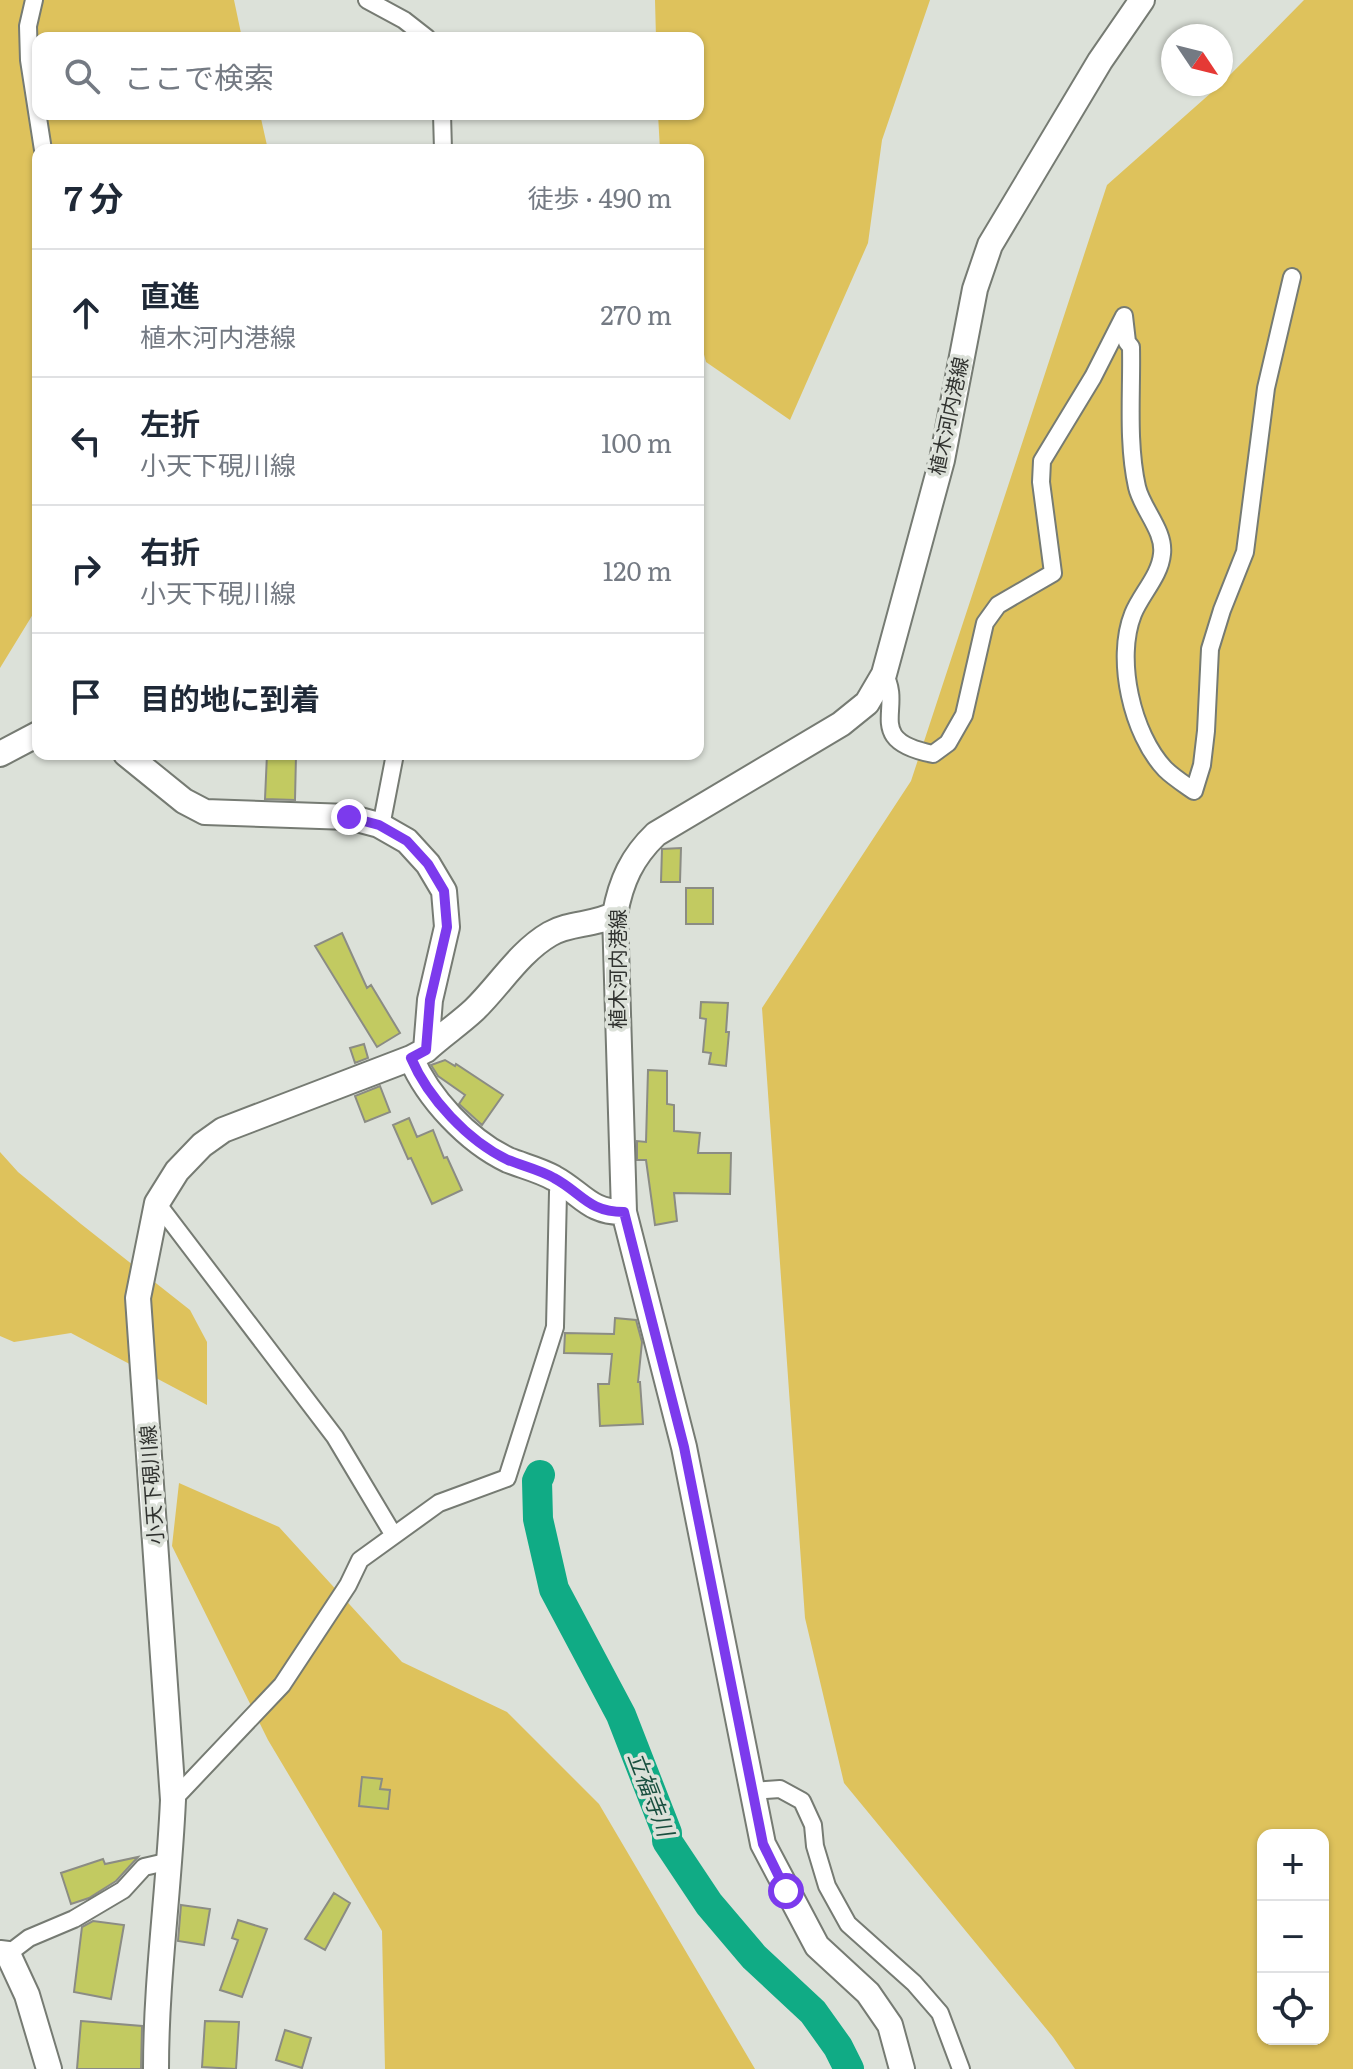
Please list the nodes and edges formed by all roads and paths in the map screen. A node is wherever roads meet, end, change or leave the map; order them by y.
1 (34, 0) edge
2 (367, 0) edge
3 (1142, 0) edge
4 (419, 32) edge
5 (32, 79) edge
6 (38, 120) edge
7 (442, 120) edge
8 (42, 144) edge
9 (443, 144) edge
10 (1292, 277) dead end
11 (884, 674) junction
12 (32, 737) edge
13 (0, 754) edge
14 (133, 760) edge
15 (394, 760) edge
16 (379, 825) junction
17 (615, 914) junction
18 (418, 1054) junction
19 (562, 1183) junction
20 (157, 1203) junction
21 (624, 1212) junction
22 (393, 1534) junction
23 (751, 1791) junction
24 (173, 1800) junction
25 (170, 1861) junction
26 (4, 1954) edge
27 (49, 2069) edge
28 (156, 2069) edge
29 (902, 2069) edge
30 (961, 2069) edge

1 - 5 street
2 - 4 street
3 - 11 main road, 植木河内港線
6 - 8 street
7 - 9 street
10 - 11 street
11 - 17 main road, 植木河内港線
12 - 13 main road
14 - 16 main road
15 - 16 street
16 - 18 main road
17 - 18 main road, 小天下硯川線
17 - 21 main road, 植木河内港線
18 - 19 main road
18 - 20 main road, 小天下硯川線
19 - 21 main road
19 - 22 street
20 - 22 street
20 - 24 main road, 小天下硯川線
21 - 23 main road, 植木河内港線
22 - 24 street
23 - 29 main road, 植木河内港線
23 - 30 street
24 - 25 main road, 小天下硯川線
25 - 26 street
25 - 28 main road, 小天下硯川線
26 - 27 main road

